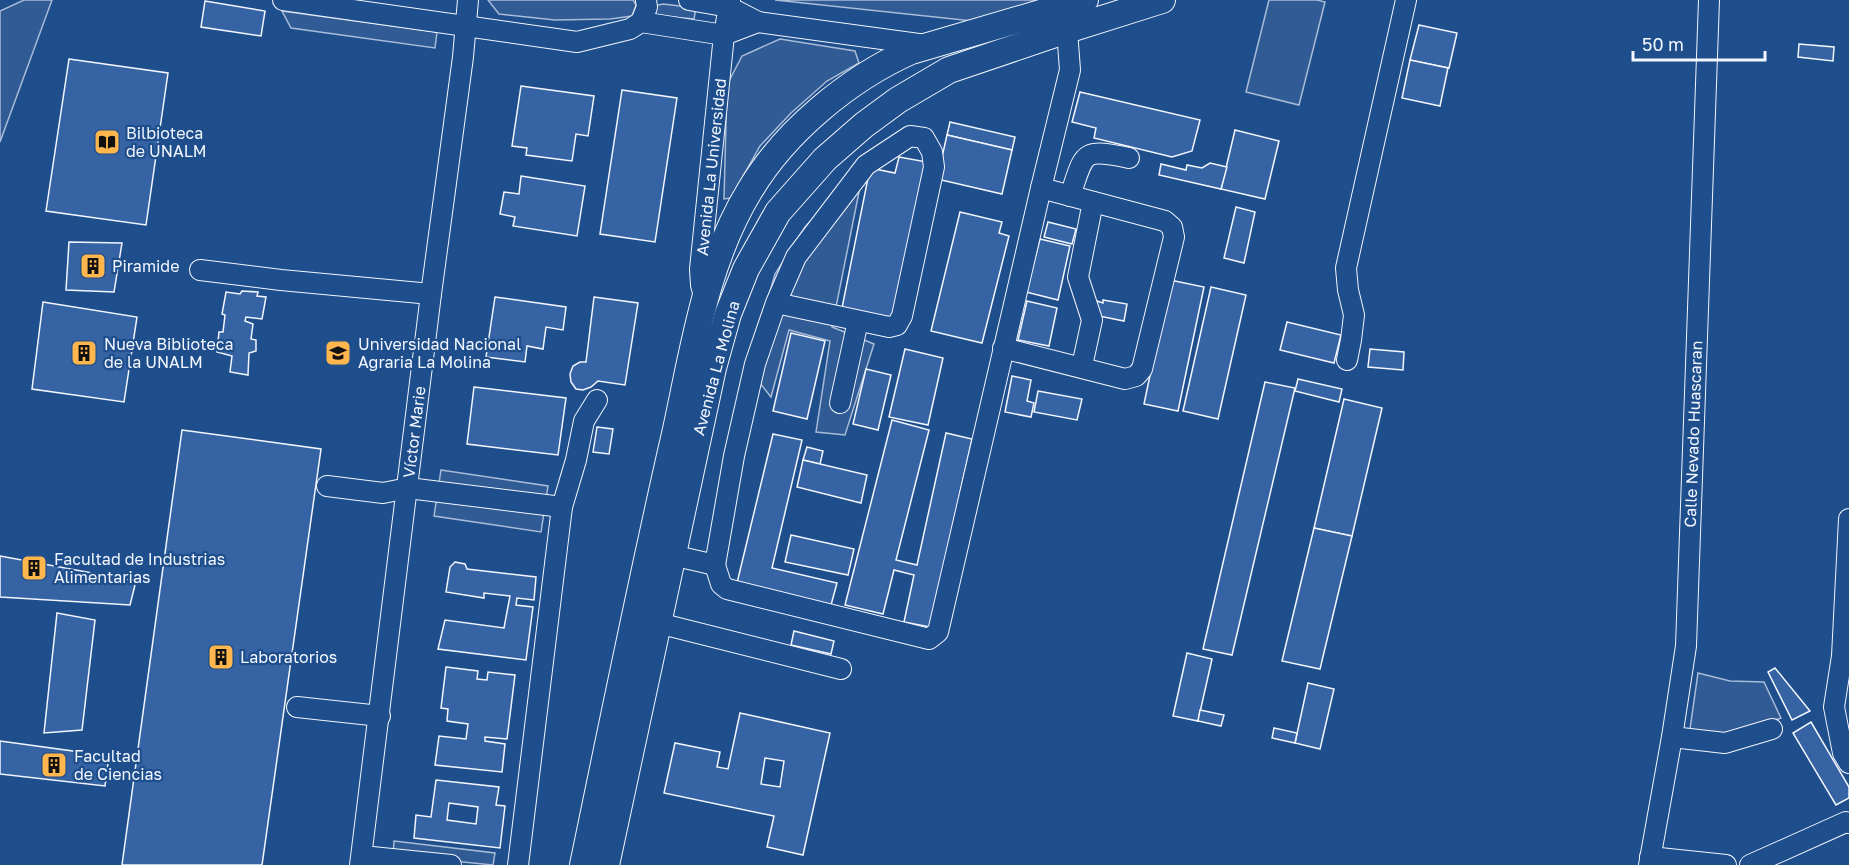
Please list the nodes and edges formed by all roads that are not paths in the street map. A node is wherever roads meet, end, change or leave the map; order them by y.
1 (284, 0) edge
2 (468, 0) edge
3 (646, 0) edge
4 (689, 0) edge
5 (1085, 0) edge
6 (1162, 0) edge
7 (1406, 0) edge
8 (1709, 0) edge
9 (730, 4) edge
10 (640, 22) junction
11 (758, 22) junction
12 (467, 27) junction
13 (1067, 30) junction
14 (724, 35) junction
15 (929, 45) junction
16 (949, 70) junction
17 (1129, 158) dead end
18 (1041, 189) junction
19 (1070, 196) junction
20 (1094, 202) junction
21 (200, 270) dead end
22 (431, 294) junction
23 (705, 299) junction
24 (776, 303) junction
25 (728, 314) junction
26 (858, 321) junction
27 (1004, 348) junction
28 (1347, 360) dead end
29 (1082, 366) junction
30 (597, 400) dead end
31 (840, 403) dead end
32 (327, 486) dead end
33 (408, 488) junction
34 (562, 507) junction
35 (1849, 519) edge
36 (672, 555) junction
37 (715, 566) junction
38 (658, 623) junction
39 (842, 669) dead end
40 (297, 707) dead end
41 (380, 716) junction
42 (1772, 729) dead end
43 (1672, 737) junction
44 (1849, 763) edge
45 (1849, 823) edge
46 (361, 861) edge
47 (1649, 861) edge
48 (451, 865) edge
49 (518, 865) edge
50 (584, 865) edge
51 (606, 865) edge
52 (1726, 865) edge
53 (1750, 865) edge

1 - 12 street
2 - 12 street, Víctor Marie
3 - 10 street
4 - 9 street
5 - 15 main road, Avenida La Molina
6 - 13 main road, Avenida La Molina
7 - 28 street
8 - 43 street, Calle Nevado Huascaran
9 - 11 street
9 - 14 street, Avenida La Universidad
10 - 12 street
10 - 14 street
11 - 14 street
11 - 15 street
12 - 22 street, Víctor Marie
13 - 16 main road, Avenida La Molina
13 - 18 street
14 - 23 street, Avenida La Universidad
15 - 16 main road
15 - 23 main road, Avenida La Molina
16 - 25 main road, Avenida La Molina
17 - 19 street
18 - 19 street
18 - 27 street
19 - 20 street
20 - 29 street
20 - 29 street
21 - 22 street
22 - 33 street, Víctor Marie
23 - 25 main road
23 - 50 main road, Avenida La Molina
24 - 26 street
24 - 26 street
24 - 37 street
25 - 36 main road, Avenida La Molina
26 - 31 street
27 - 29 street
27 - 37 street
30 - 34 street
32 - 33 street
33 - 34 street
33 - 41 street, Víctor Marie
34 - 49 street
35 - 44 street
36 - 37 street
36 - 38 main road, Avenida La Molina
38 - 39 street
38 - 51 main road, Avenida La Molina
40 - 41 street
41 - 46 street, Víctor Marie
42 - 43 street
43 - 47 street, Calle Nevado Huascaran
45 - 53 street
46 - 48 street
47 - 52 street

